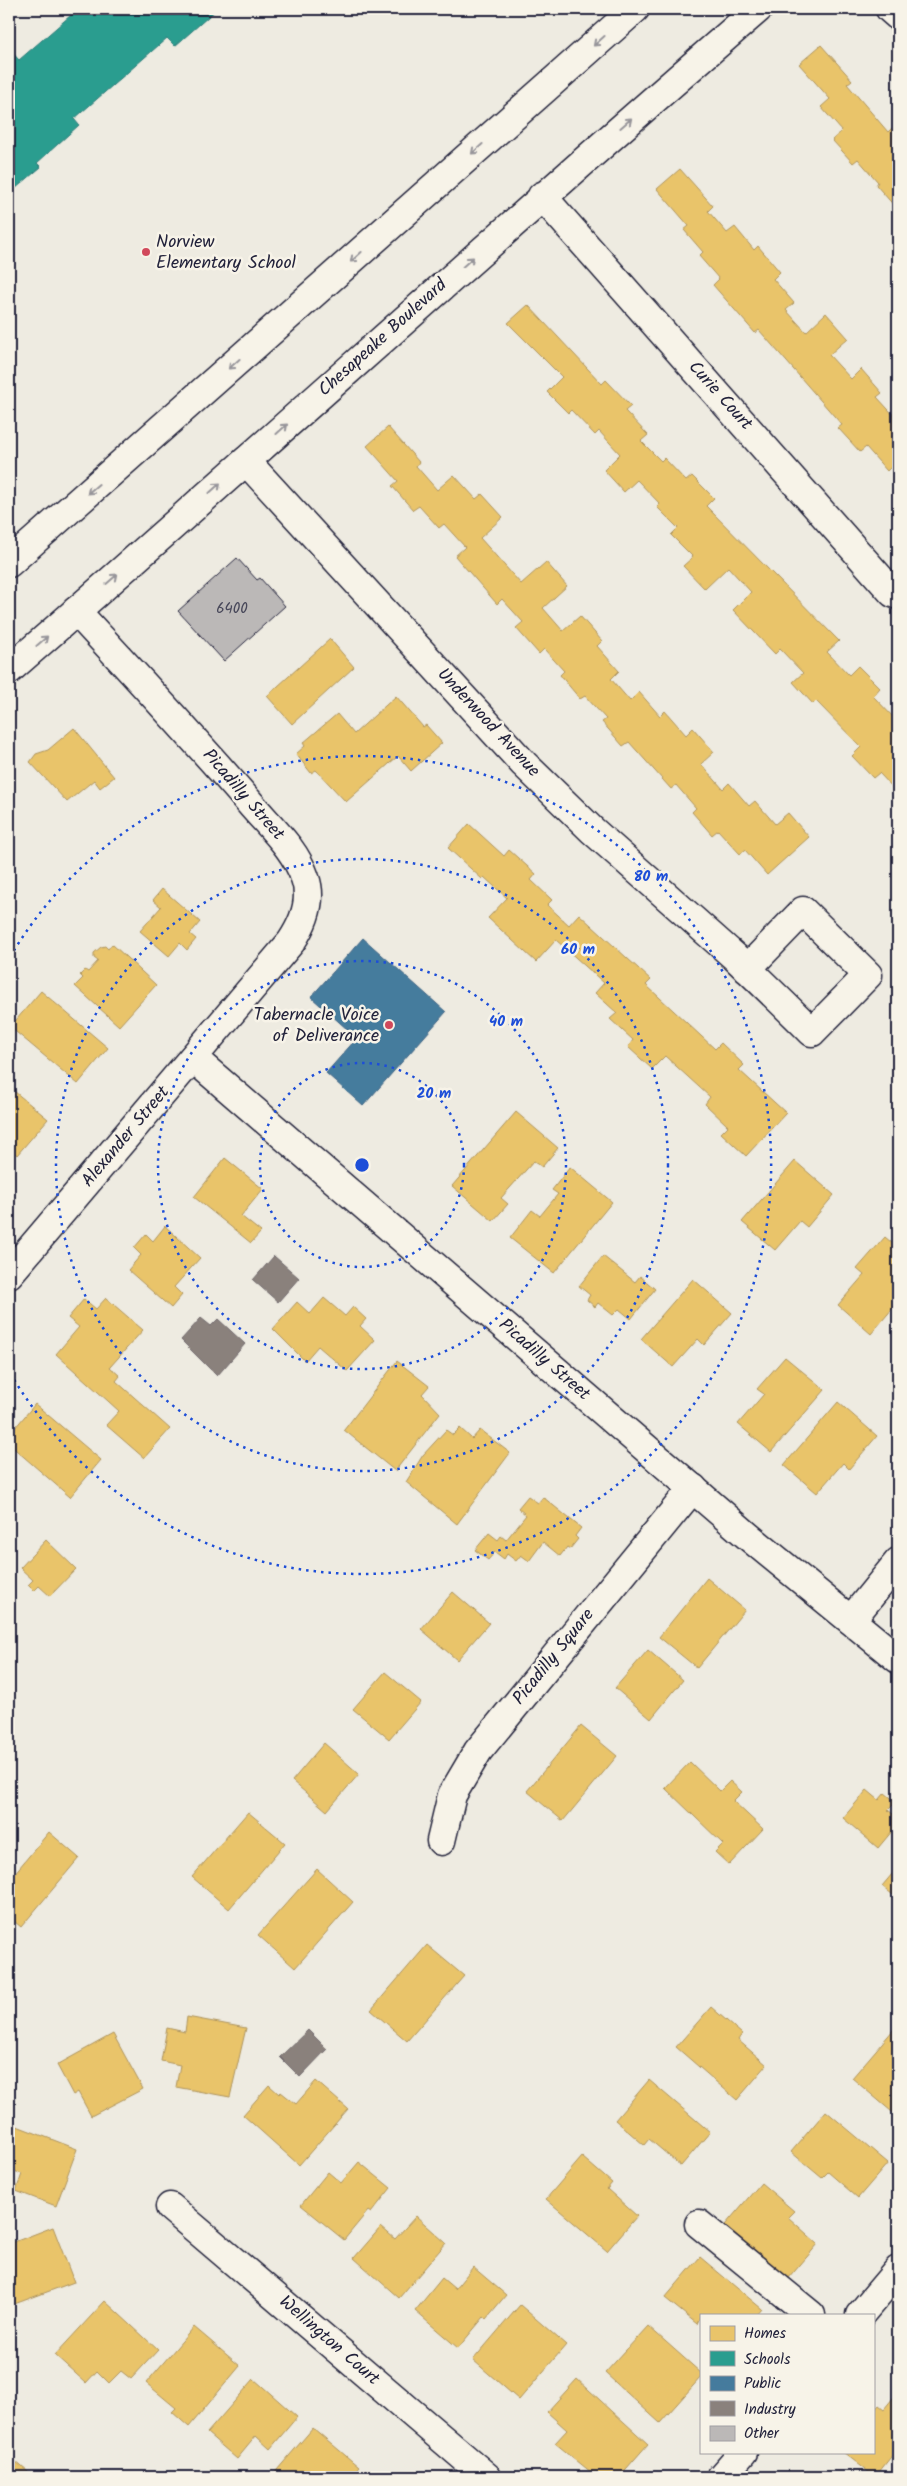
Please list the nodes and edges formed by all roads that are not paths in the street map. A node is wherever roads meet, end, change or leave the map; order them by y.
1 (635, 9) edge
2 (758, 9) edge
3 (890, 9) edge
4 (898, 16) edge
5 (542, 196) junction
6 (246, 461) junction
7 (9, 563) edge
8 (898, 595) edge
9 (76, 611) junction
10 (9, 670) edge
11 (747, 969) dead end
12 (242, 1000) joint
13 (193, 1058) junction
14 (9, 1274) edge
15 (693, 1488) junction
16 (898, 1562) edge
17 (851, 1620) junction
18 (898, 1659) edge
19 (442, 1841) dead end
20 (170, 2207) dead end
21 (699, 2224) dead end
22 (898, 2270) edge
23 (810, 2314) edge
24 (861, 2314) edge
25 (741, 2454) edge
26 (487, 2477) edge
27 (721, 2477) edge

1 -> 7 street
5 -> 2 street, Chesapeake Boulevard
3 - 4 street
6 -> 5 street, Chesapeake Boulevard
5 - 8 street, Curie Court
9 -> 6 street, Chesapeake Boulevard
6 - 11 street, Underwood Avenue
10 -> 9 street, Chesapeake Boulevard
9 - 12 street, Picadilly Street
12 - 13 street, Alexander Street
13 - 14 street, Alexander Street
13 - 15 street, Picadilly Street
15 - 17 street, Picadilly Street
15 - 19 street, Picadilly Square
16 - 17 street
17 - 18 street, Picadilly Street
20 - 26 street, Wellington Court
21 - 23 street
22 - 24 street
25 - 27 street

